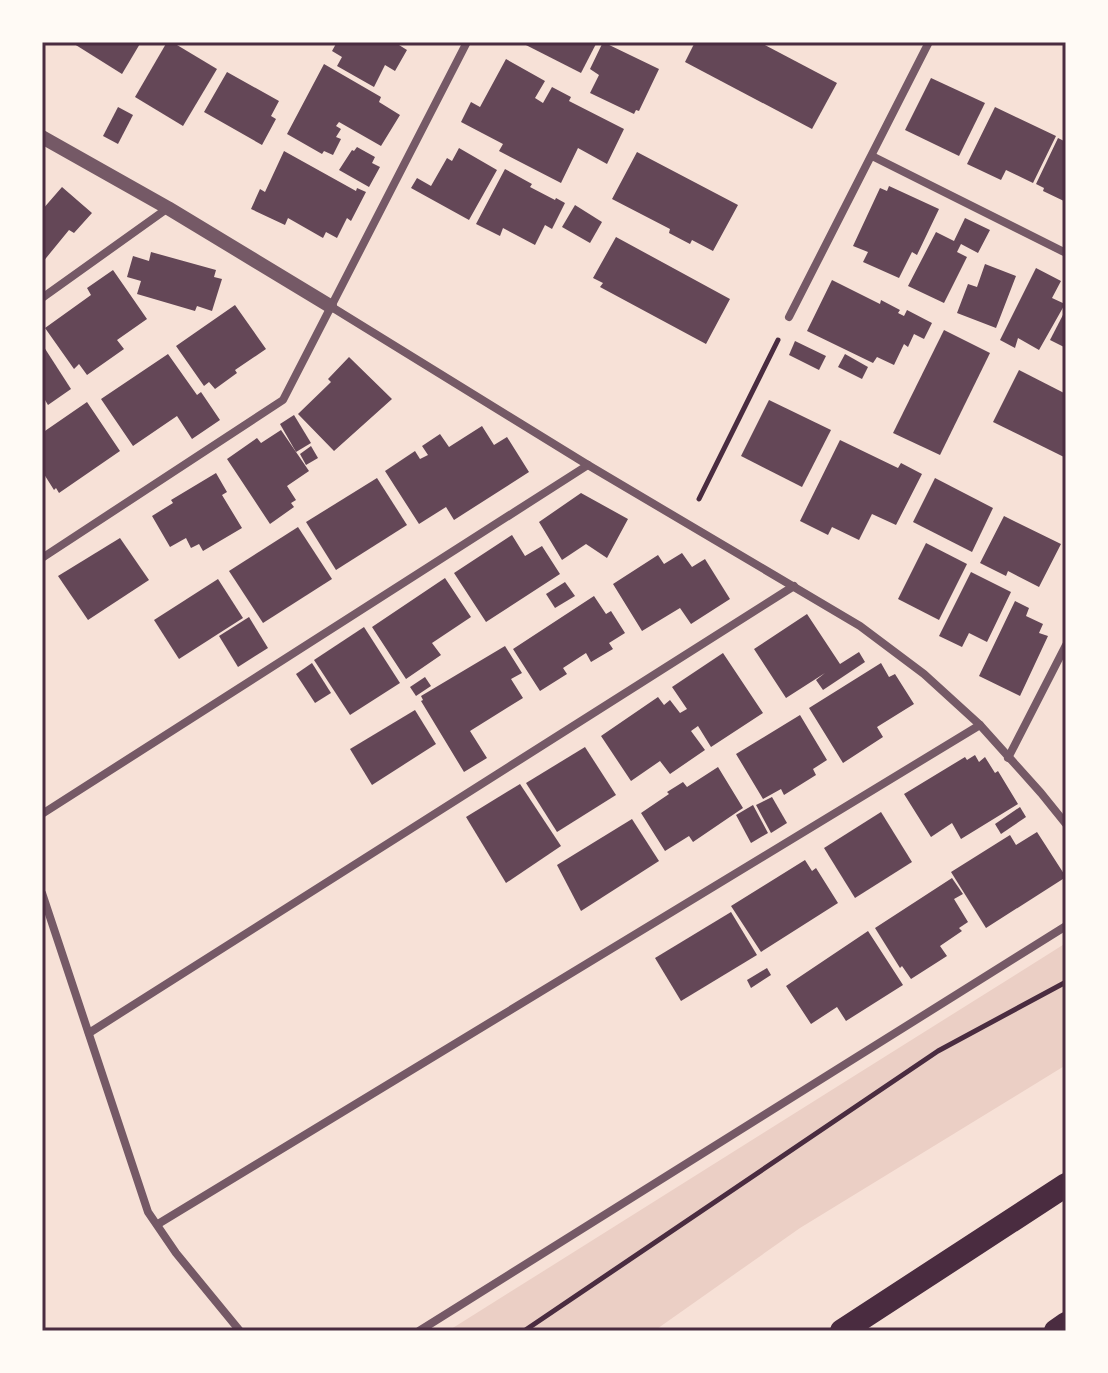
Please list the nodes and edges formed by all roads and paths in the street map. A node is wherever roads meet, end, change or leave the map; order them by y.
1 (467, 42) edge
2 (929, 42) edge
3 (42, 137) edge
4 (872, 156) junction
5 (168, 208) junction
6 (1066, 253) edge
7 (42, 298) edge
8 (330, 306) junction
9 (789, 317) joint
10 (588, 465) junction
11 (688, 523) junction
12 (42, 558) edge
13 (794, 586) junction
14 (1066, 645) edge
15 (980, 725) junction
16 (1008, 758) junction
17 (42, 814) edge
18 (1066, 824) edge
19 (42, 893) edge
20 (1066, 926) edge
21 (1066, 982) edge
22 (89, 1033) junction
23 (1066, 1185) edge
24 (158, 1224) junction
25 (1066, 1324) edge
26 (240, 1331) edge
27 (419, 1331) edge
28 (524, 1331) edge
29 (842, 1331) edge
30 (1056, 1331) edge

1 - 8 street
2 - 4 street
3 - 5 street
4 - 6 street
4 - 9 street
5 - 7 street
5 - 8 street
8 - 10 street
8 - 12 street
9 - 11 path
10 - 11 street
10 - 17 street
11 - 13 street
13 - 15 street
13 - 22 street
14 - 16 street
15 - 16 street
15 - 24 street
16 - 18 street
19 - 22 street
20 - 27 street
21 - 28 path
22 - 24 street
23 - 29 highway
24 - 26 street
25 - 30 highway

